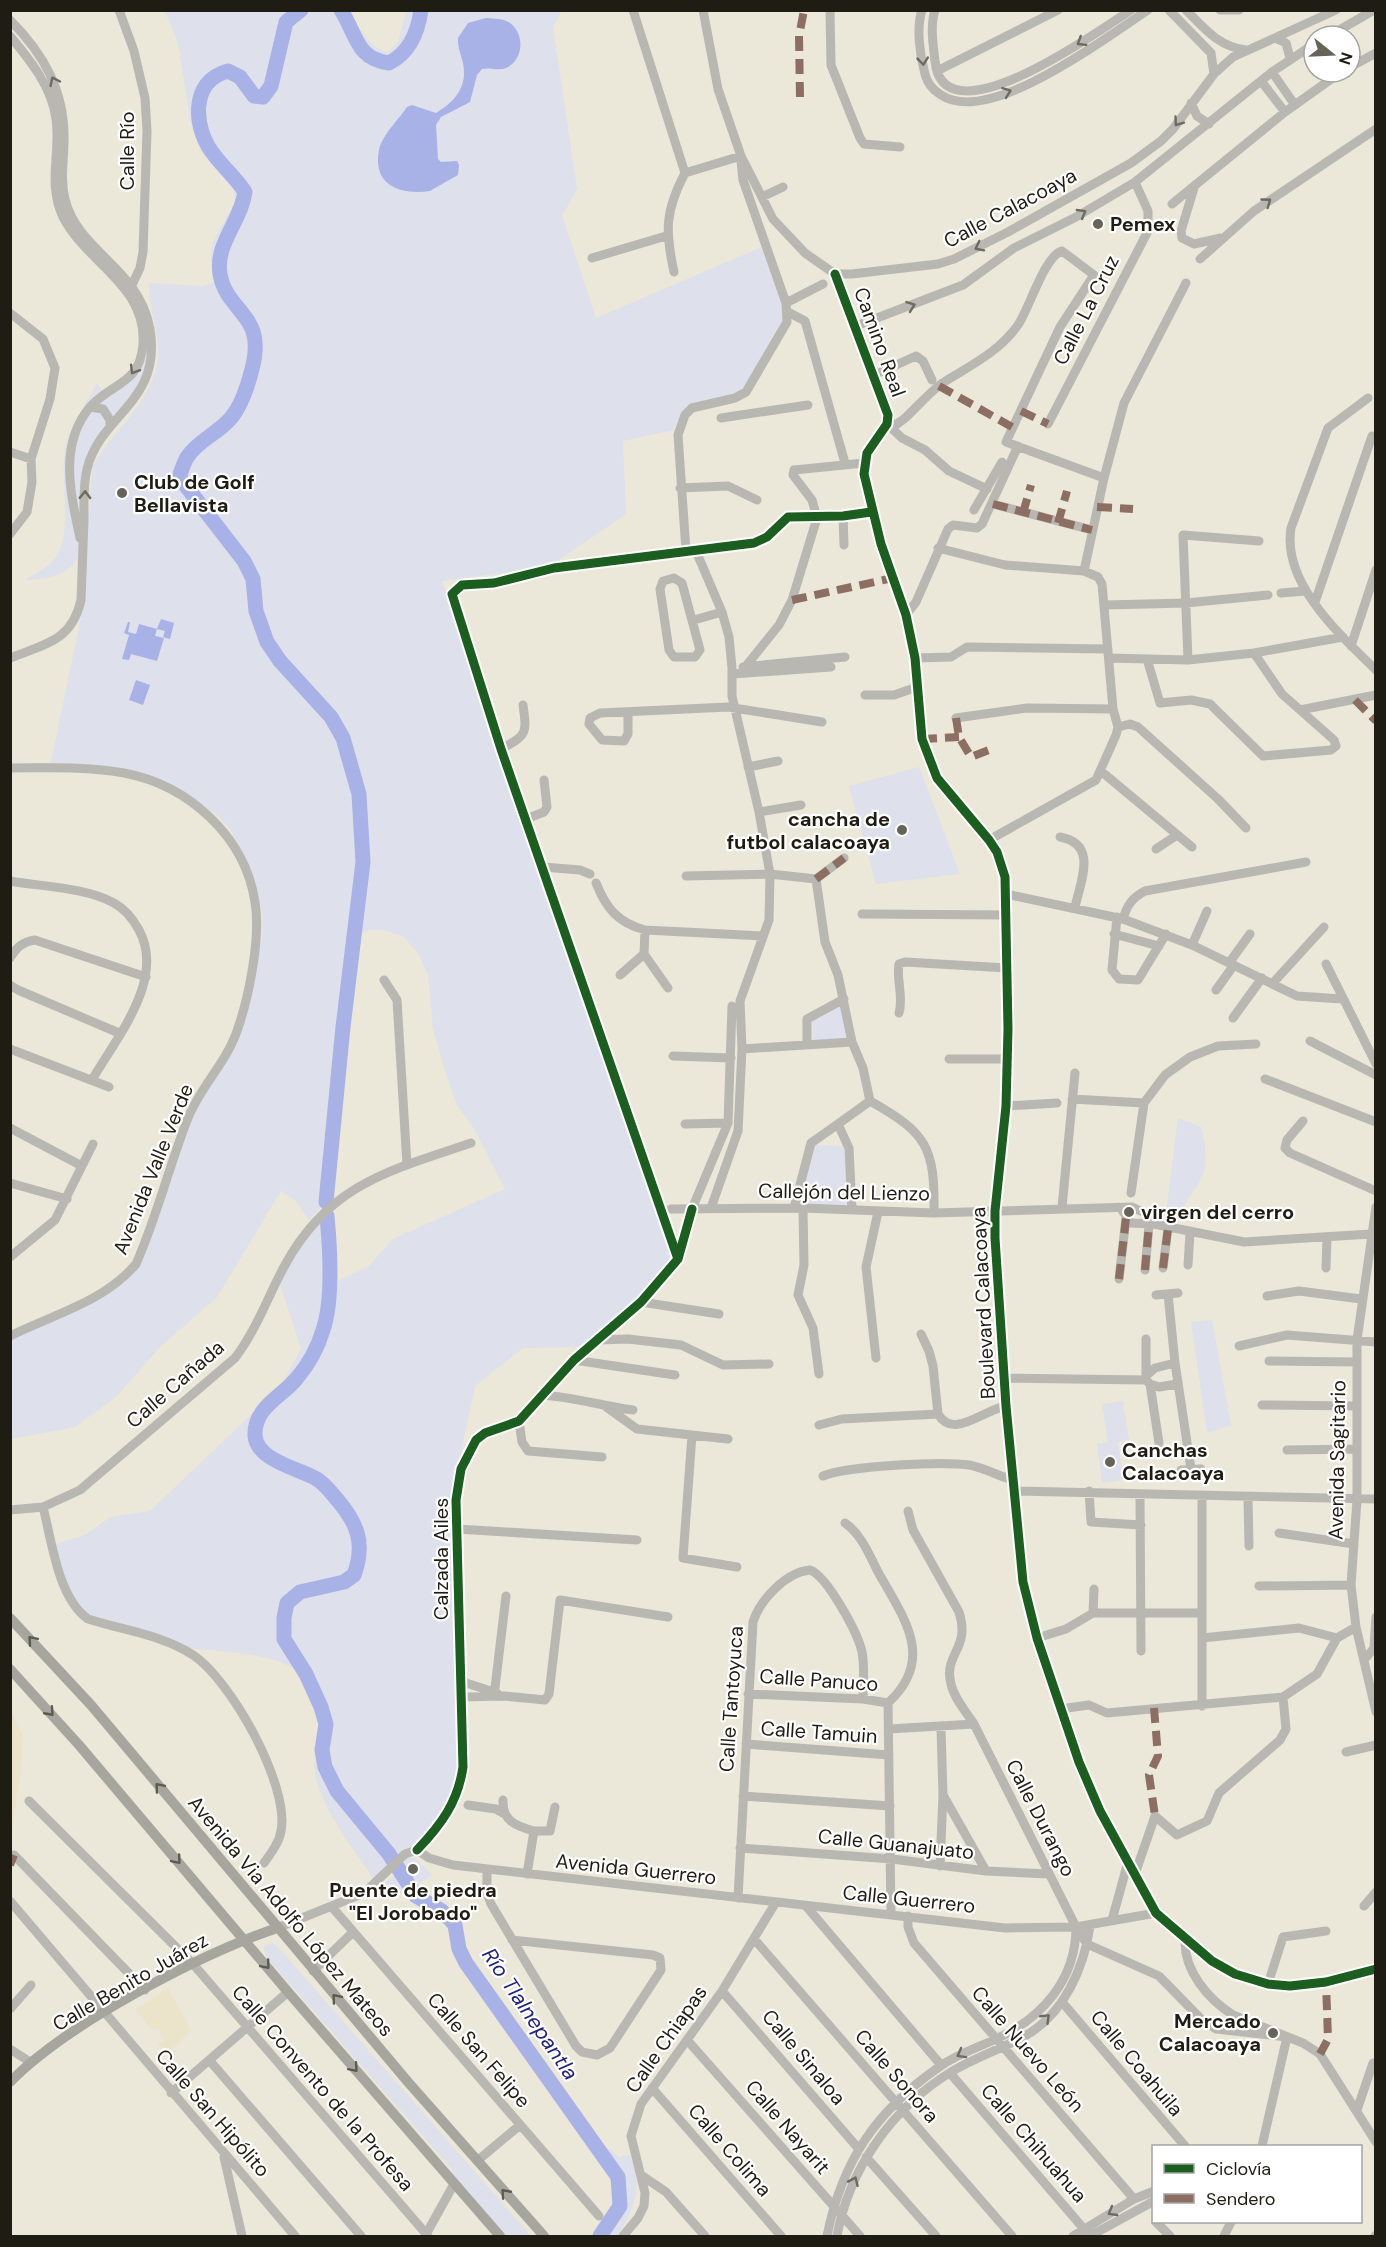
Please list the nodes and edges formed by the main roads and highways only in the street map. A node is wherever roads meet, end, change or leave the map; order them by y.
1 (10, 1618) edge
2 (10, 1669) edge
3 (277, 1928) junction
4 (244, 1939) junction
5 (10, 2082) edge
6 (500, 2236) edge
7 (544, 2236) edge

3 -> 1 main road, Avenida Via Adolfo López Mateos
2 -> 4 main road
3 - 4 main road, Calle Benito Juárez
7 -> 3 main road, Avenida Via Adolfo López Mateos
4 - 5 main road, Calle Benito Juárez
4 -> 6 main road

